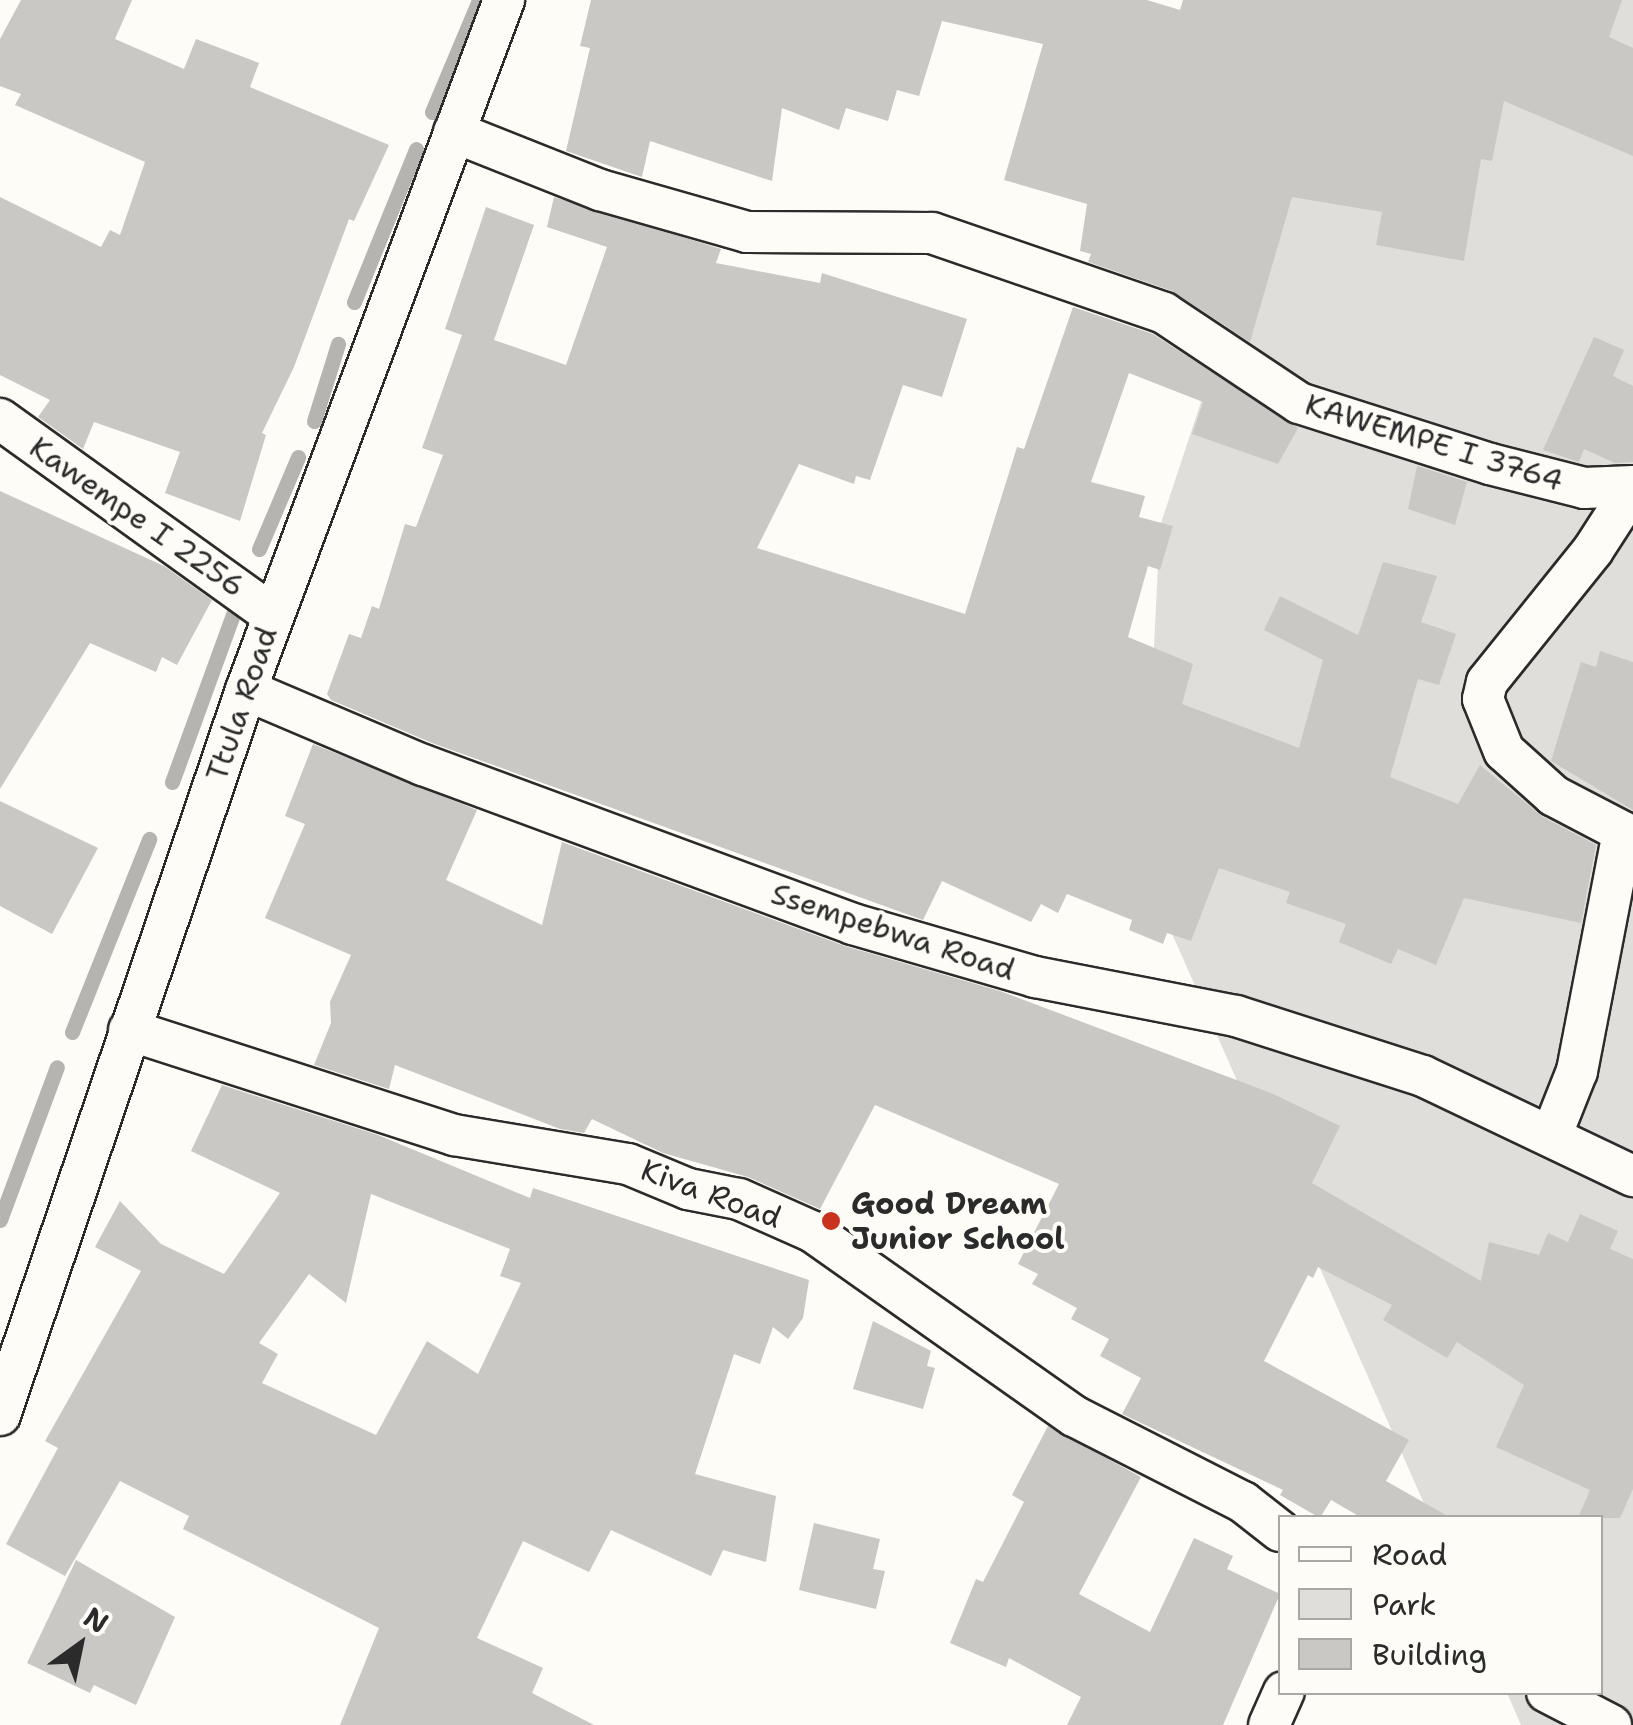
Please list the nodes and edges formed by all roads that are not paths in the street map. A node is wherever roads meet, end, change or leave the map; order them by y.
1 (504, 0) edge
2 (454, 132) junction
3 (0, 419) edge
4 (1633, 487) edge
5 (274, 614) junction
6 (246, 690) junction
7 (1628, 830) edge
8 (129, 1030) junction
9 (1552, 1134) junction
10 (1633, 1176) edge
11 (0, 1415) edge
12 (1278, 1529) edge
13 (1283, 1695) edge
14 (1553, 1695) edge
15 (1269, 1725) edge
16 (1611, 1725) edge

1 - 2 street, Ttula Road
2 - 4 street, KAWEMPE I 3764
2 - 5 street, Ttula Road
3 - 5 street, Kawempe I 2256
4 - 7 street
5 - 6 street, Ttula Road
6 - 8 street, Ttula Road
6 - 9 street, Ssempebwa Road
7 - 9 street
8 - 11 street, Ttula Road
8 - 12 street, Kiva Road
9 - 10 street, Ssempebwa Road
13 - 15 street
14 - 16 street

